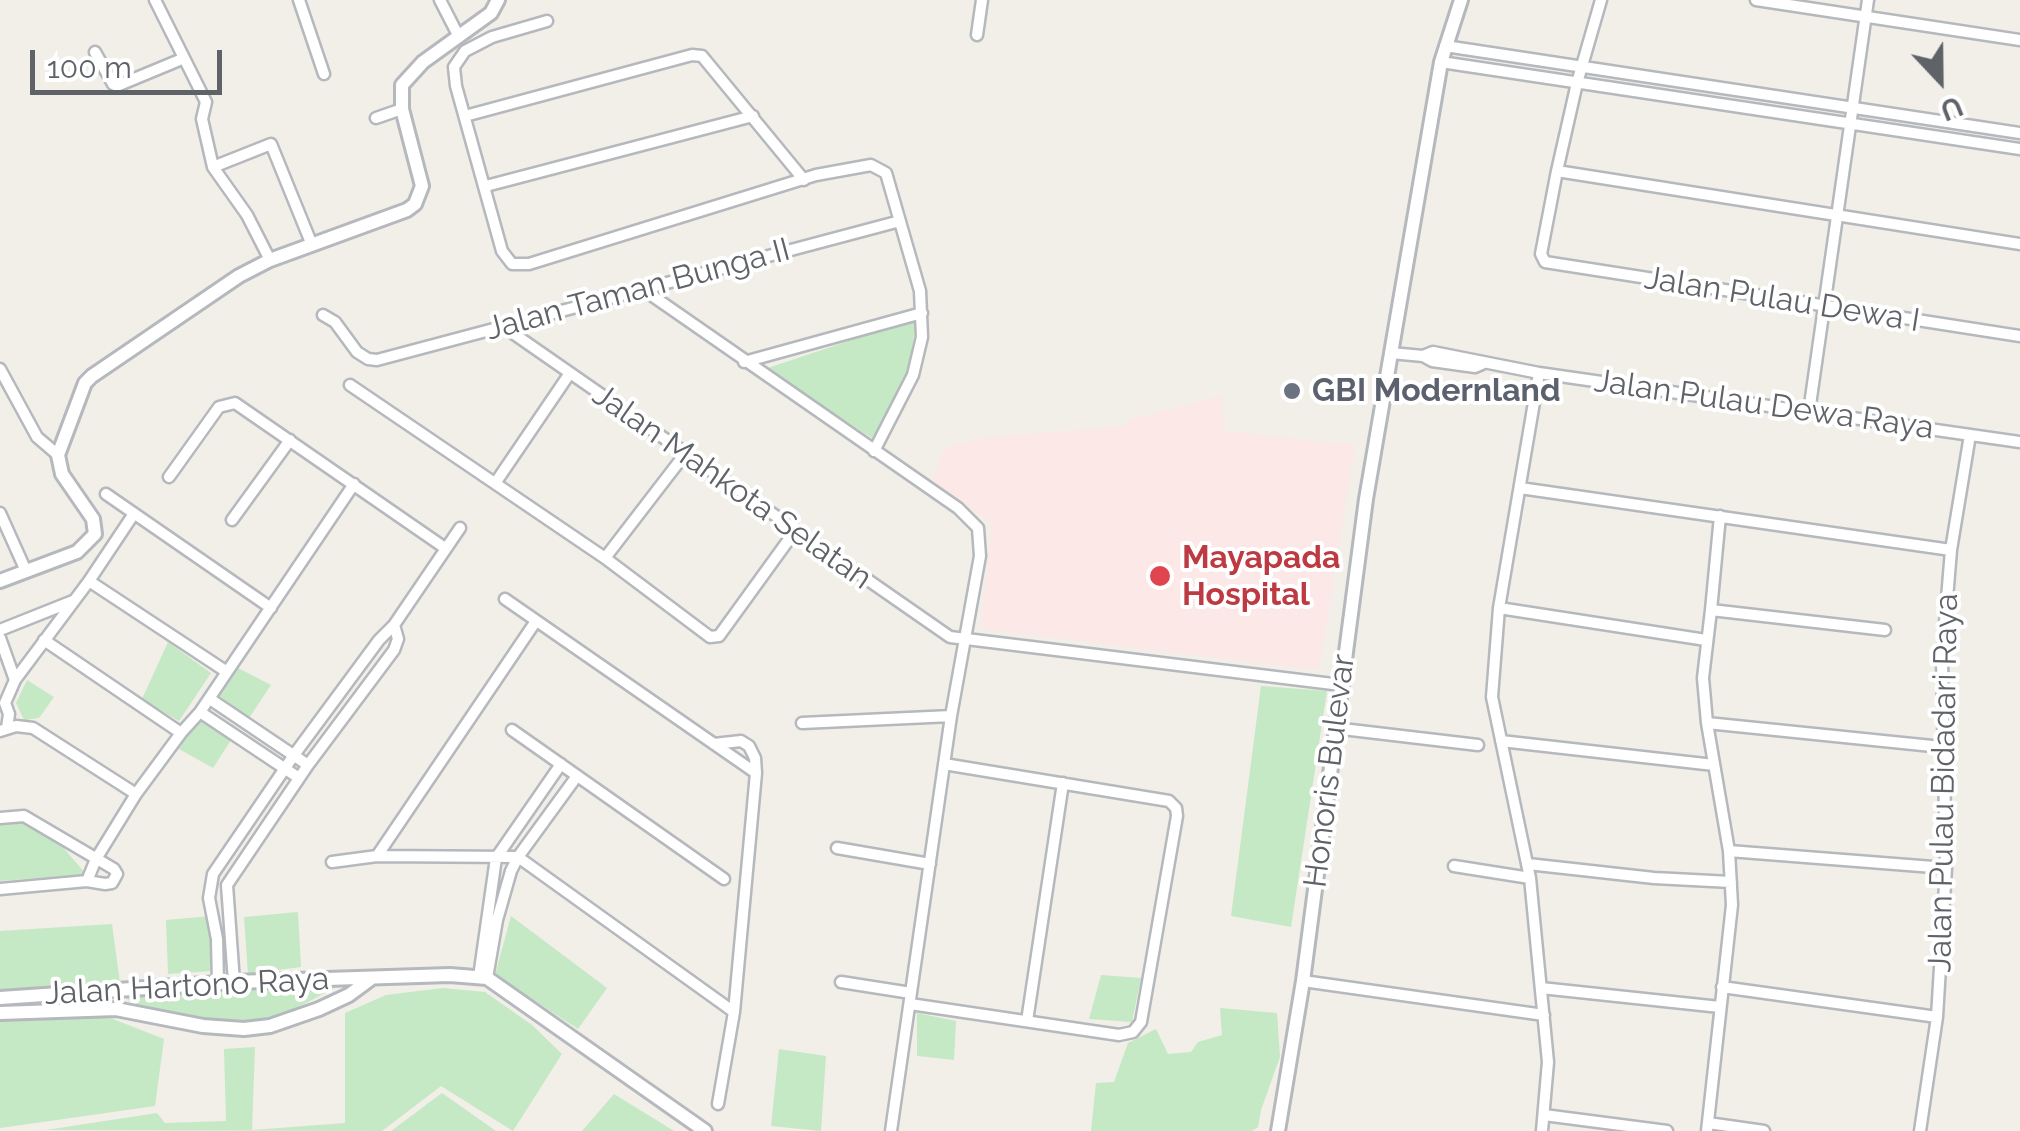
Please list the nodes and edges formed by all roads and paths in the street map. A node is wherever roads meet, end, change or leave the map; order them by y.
1 (155, 0) edge
2 (300, 0) edge
3 (440, 0) edge
4 (498, 0) edge
5 (982, 0) edge
6 (1460, 0) edge
7 (1601, 0) edge
8 (1756, 0) edge
9 (1868, 0) edge
10 (1864, 16) junction
11 (547, 22) dead end
12 (976, 35) dead end
13 (458, 38) junction
14 (2020, 40) edge
15 (1446, 46) junction
16 (95, 52) dead end
17 (182, 59) junction
18 (1441, 62) junction
19 (1582, 66) junction
20 (324, 74) dead end
21 (1577, 83) junction
22 (1852, 106) junction
23 (402, 109) junction
24 (465, 116) junction
25 (753, 116) junction
26 (376, 118) dead end
27 (1848, 122) junction
28 (2020, 133) edge
29 (2020, 149) edge
30 (213, 167) junction
31 (1557, 171) junction
32 (804, 180) junction
33 (486, 186) junction
34 (1838, 216) junction
35 (900, 220) junction
36 (2020, 244) edge
37 (312, 245) junction
38 (270, 260) junction
39 (644, 290) junction
40 (1824, 307) junction
41 (922, 313) junction
42 (322, 315) dead end
43 (504, 327) junction
44 (2020, 336) edge
45 (1391, 353) junction
46 (744, 362) junction
47 (0, 369) edge
48 (570, 373) junction
49 (1539, 373) junction
50 (350, 385) dead end
51 (1809, 412) junction
52 (1970, 435) junction
53 (290, 440) junction
54 (2020, 442) edge
55 (874, 451) junction
56 (685, 454) junction
57 (58, 455) junction
58 (169, 477) dead end
59 (496, 482) junction
60 (354, 484) junction
61 (1520, 488) junction
62 (106, 494) dead end
63 (0, 512) edge
64 (133, 515) junction
65 (1720, 516) junction
66 (232, 520) dead end
67 (460, 528) dead end
68 (795, 531) junction
69 (446, 548) junction
70 (1952, 550) junction
71 (606, 558) junction
72 (26, 571) junction
73 (0, 581) edge
74 (90, 581) junction
75 (505, 599) dead end
76 (74, 601) junction
77 (271, 608) junction
78 (1499, 608) junction
79 (1711, 610) junction
80 (536, 621) junction
81 (394, 625) junction
82 (0, 630) edge
83 (1886, 630) dead end
84 (0, 638) edge
85 (44, 640) junction
86 (962, 640) junction
87 (1706, 640) junction
88 (227, 672) junction
89 (15, 680) junction
90 (1341, 685) junction
91 (210, 698) junction
92 (200, 712) junction
93 (951, 716) junction
94 (1706, 722) junction
95 (802, 723) dead end
96 (1334, 728) junction
97 (3, 729) edge
98 (512, 730) dead end
99 (181, 733) junction
100 (1501, 742) junction
101 (714, 744) junction
102 (1478, 744) dead end
103 (1942, 746) junction
104 (294, 755) junction
105 (561, 764) junction
106 (944, 764) junction
107 (308, 765) junction
108 (1714, 765) junction
109 (285, 768) junction
110 (756, 773) junction
111 (577, 776) junction
112 (299, 778) junction
113 (1063, 783) junction
114 (136, 794) junction
115 (0, 818) edge
116 (837, 848) dead end
117 (1729, 851) junction
118 (377, 856) junction
119 (518, 857) junction
120 (496, 858) junction
121 (96, 859) junction
122 (332, 862) dead end
123 (930, 864) junction
124 (1528, 864) junction
125 (1454, 866) dead end
126 (1946, 868) junction
127 (1530, 878) junction
128 (724, 879) dead end
129 (87, 880) junction
130 (1732, 882) junction
131 (0, 888) edge
132 (374, 977) junction
133 (483, 977) junction
134 (218, 982) junction
135 (234, 982) junction
136 (840, 982) dead end
137 (1303, 982) junction
138 (1722, 987) junction
139 (1541, 988) junction
140 (114, 990) junction
141 (0, 998) edge
142 (910, 998) junction
143 (1720, 1007) junction
144 (116, 1009) junction
145 (734, 1012) junction
146 (0, 1013) edge
147 (1544, 1015) junction
148 (1937, 1016) junction
149 (1027, 1021) junction
150 (718, 1104) dead end
151 (1544, 1115) junction
152 (1708, 1127) edge
153 (892, 1129) edge
154 (705, 1131) edge
155 (1278, 1131) edge
156 (1542, 1131) edge
157 (1666, 1131) edge
158 (1764, 1131) edge
159 (1920, 1131) edge

1 - 17 street
2 - 20 street
3 - 13 street
4 - 13 street
5 - 12 street
6 - 15 street, Honoris Bulevar
7 - 19 street
8 - 10 street
9 - 10 street
10 - 14 street
10 - 22 street
11 - 24 street
13 - 23 street
15 - 18 street, Honoris Bulevar
15 - 19 street
16 - 17 street
17 - 30 street
18 - 21 street
18 - 45 street, Honoris Bulevar
19 - 21 street
19 - 22 street
21 - 27 street
21 - 31 street
22 - 27 street
22 - 28 street
23 - 26 street
23 - 37 street
24 - 25 street
24 - 33 street
25 - 32 street
25 - 33 street
27 - 29 street
27 - 34 street
30 - 37 street
30 - 38 street
31 - 34 street
31 - 40 street, Jalan Pulau Dewa I
32 - 33 street
32 - 35 street
34 - 36 street
34 - 40 street
35 - 39 street, Jalan Taman Bunga II
35 - 41 street
37 - 38 street
38 - 57 street
39 - 43 street, Jalan Taman Bunga II
39 - 46 street
40 - 44 street, Jalan Pulau Dewa I
40 - 51 street
41 - 46 street
41 - 55 street
42 - 43 street, Jalan Taman Bunga II
43 - 48 street, Jalan Mahkota Selatan
45 - 49 street, Jalan Pulau Dewa Raya
45 - 90 street, Honoris Bulevar
46 - 55 street
47 - 57 street
48 - 56 street, Jalan Mahkota Selatan
48 - 59 street
49 - 51 street, Jalan Pulau Dewa Raya
49 - 61 street
50 - 59 street
51 - 52 street, Jalan Pulau Dewa Raya
52 - 54 street, Jalan Pulau Dewa Raya
52 - 70 street, Jalan Pulau Bidadari Raya
53 - 58 street
53 - 60 street
53 - 66 street
55 - 86 street
56 - 68 street, Jalan Mahkota Selatan
56 - 71 street
57 - 72 street
59 - 71 street
60 - 69 street
60 - 77 street
61 - 65 street
61 - 78 street
62 - 64 street
63 - 72 street
64 - 74 street
64 - 77 street
65 - 70 street
65 - 79 street
67 - 69 street
68 - 71 street
68 - 86 street, Jalan Mahkota Selatan
69 - 81 street
70 - 103 street, Jalan Pulau Bidadari Raya
72 - 73 street
74 - 76 street
74 - 88 street
75 - 80 street
76 - 82 street
76 - 85 street
77 - 88 street
78 - 87 street
78 - 100 street
79 - 83 street
79 - 87 street
80 - 101 street
80 - 118 street
81 - 104 street
81 - 107 street
84 - 89 street
85 - 89 street
85 - 99 street
86 - 90 street, Jalan Mahkota Selatan
86 - 93 street
87 - 94 street
88 - 91 street
89 - 97 street
90 - 96 street, Honoris Bulevar
91 - 92 street
91 - 104 street
92 - 99 street
92 - 109 street
93 - 95 street
93 - 106 street
94 - 103 street
94 - 108 street
96 - 102 street
96 - 137 street, Honoris Bulevar
97 - 114 street
98 - 105 street
99 - 114 street
100 - 108 street
100 - 124 street
101 - 110 street
101 - 110 street
103 - 126 street, Jalan Pulau Bidadari Raya
104 - 107 street
104 - 109 street
105 - 111 street
105 - 120 street
106 - 113 street
106 - 123 street
107 - 112 street
108 - 117 street
109 - 112 street
109 - 134 street
110 - 145 street
111 - 119 street
111 - 128 street
112 - 135 street
113 - 149 street
113 - 149 street
114 - 121 street
115 - 121 street
116 - 123 street
117 - 126 street
117 - 130 street
118 - 120 street
118 - 122 street
119 - 120 street
119 - 133 street
119 - 145 street
120 - 133 street
121 - 129 street
121 - 129 street
123 - 142 street
124 - 127 street
124 - 130 street
125 - 127 street
126 - 148 street, Jalan Pulau Bidadari Raya
127 - 139 street
129 - 131 street
130 - 138 street
132 - 133 street, Jalan Hartono Raya
132 - 135 street, Jalan Hartono Raya
132 - 144 street, Jalan Hartono Raya
133 - 154 street
134 - 135 street, Jalan Hartono Raya
134 - 140 street, Jalan Hartono Raya
136 - 142 street
137 - 147 street
137 - 155 street, Honoris Bulevar
138 - 143 street
138 - 148 street
139 - 143 street
139 - 147 street
140 - 141 street, Jalan Hartono Raya
140 - 144 street
142 - 149 street
142 - 153 street
143 - 152 street
144 - 146 street, Jalan Hartono Raya
145 - 150 street
147 - 151 street
148 - 159 street, Jalan Pulau Bidadari Raya
151 - 156 street
151 - 157 street
152 - 158 street

